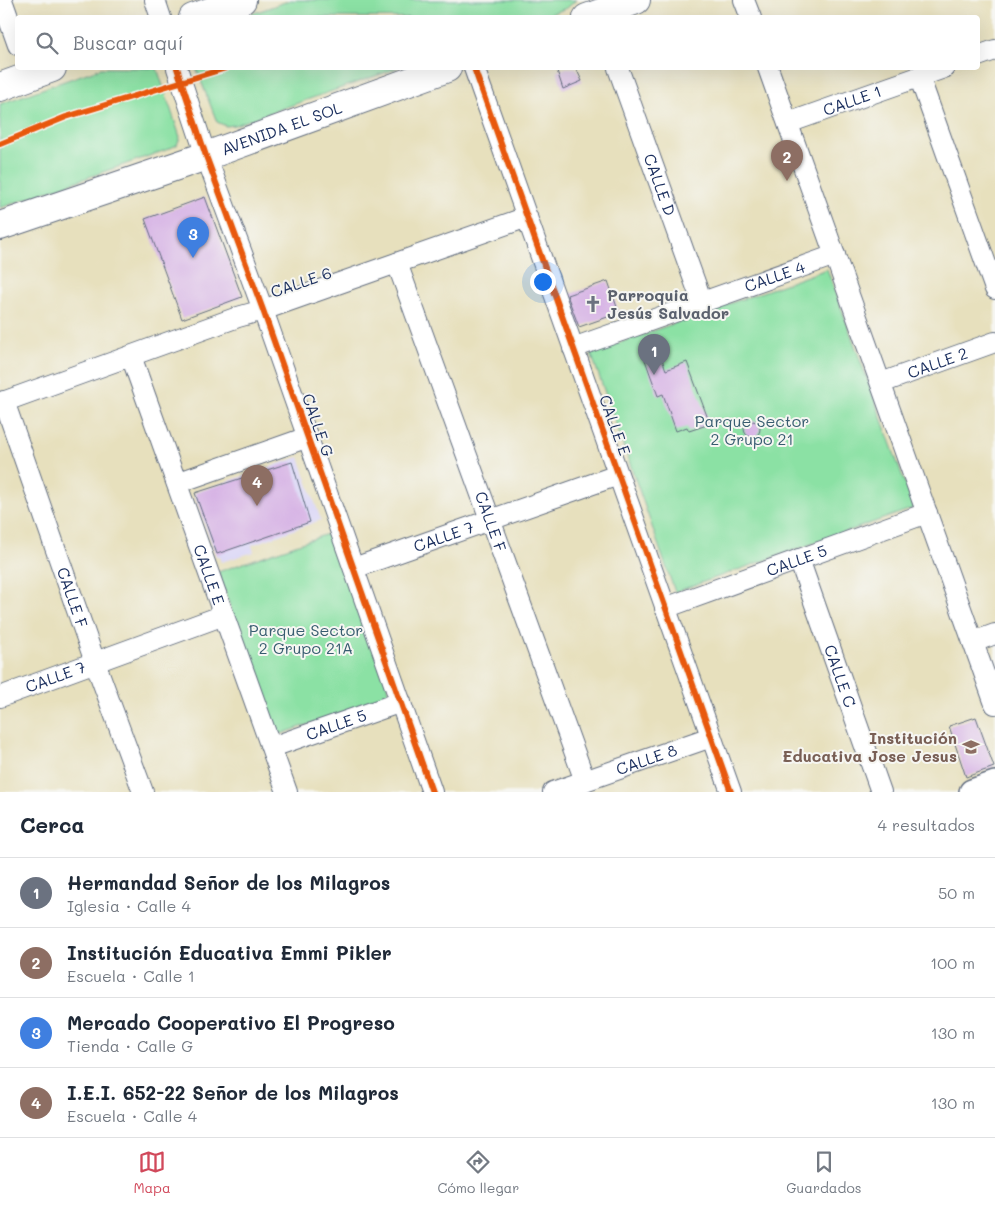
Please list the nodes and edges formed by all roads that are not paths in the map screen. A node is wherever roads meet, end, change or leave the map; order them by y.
1 (2, 0) edge
2 (155, 0) edge
3 (242, 0) edge
4 (636, 0) edge
5 (744, 0) edge
6 (595, 12) edge
7 (160, 15) edge
8 (201, 15) edge
9 (750, 15) edge
10 (15, 37) edge
11 (995, 50) edge
12 (980, 55) edge
13 (35, 70) edge
14 (179, 70) edge
15 (442, 70) edge
16 (475, 70) edge
17 (619, 70) edge
18 (769, 70) edge
19 (938, 70) edge
20 (919, 76) junction
21 (0, 87) edge
22 (788, 123) junction
23 (206, 156) junction
24 (527, 217) junction
25 (0, 226) edge
26 (835, 255) junction
27 (398, 263) junction
28 (995, 289) edge
29 (702, 302) junction
30 (263, 310) junction
31 (995, 342) edge
32 (573, 348) junction
33 (131, 356) junction
34 (881, 382) junction
35 (2, 402) edge
36 (308, 437) junction
37 (618, 475) junction
38 (177, 483) junction
39 (927, 513) junction
40 (491, 520) junction
41 (799, 559) junction
42 (354, 568) junction
43 (665, 608) junction
44 (224, 615) junction
45 (995, 634) edge
46 (973, 642) junction
47 (95, 662) junction
48 (0, 697) edge
49 (401, 702) junction
50 (995, 704) edge
51 (711, 737) junction
52 (272, 747) junction
53 (585, 781) junction
54 (995, 784) edge
55 (143, 792) edge
56 (288, 792) edge
57 (432, 792) edge
58 (553, 792) edge
59 (731, 792) edge
60 (881, 792) edge
61 (972, 792) edge

1 - 10 street
2 - 7 street
3 - 8 main road
4 - 6 main road
5 - 9 street
11 - 12 street
13 - 21 main road
14 - 23 street, CALLE G
15 - 23 main road, AVENIDA EL SOL
16 - 24 street, CALLE E
17 - 29 street, CALLE D
18 - 22 street
19 - 20 street, CALLE 1
20 - 22 street, CALLE 1
20 - 28 street
22 - 26 street
23 - 25 main road, AVENIDA EL SOL
23 - 30 street, CALLE G
24 - 27 street, CALLE 6
24 - 32 street, CALLE E
26 - 29 street, CALLE 4
26 - 34 street
27 - 30 street, CALLE 6
27 - 40 street, CALLE F
29 - 32 street, CALLE 4
30 - 33 street, CALLE 6
30 - 36 street, CALLE G
31 - 34 street, CALLE 2
32 - 37 street, CALLE E
33 - 35 street, CALLE 6
33 - 38 street, CALLE E
34 - 39 street
35 - 47 street, CALLE F
36 - 38 street
36 - 42 street, CALLE G
37 - 40 street, CALLE 7
37 - 43 street, CALLE E
38 - 44 street, CALLE E
39 - 41 street, CALLE 5
39 - 46 street
40 - 42 street, CALLE 7
40 - 53 street, CALLE F
41 - 43 street, CALLE 5
41 - 60 street, CALLE C
42 - 49 street, CALLE G
43 - 51 street, CALLE E
44 - 47 street, CALLE 7
44 - 52 street, CALLE E
45 - 46 street
46 - 50 street
47 - 48 street, CALLE 7
47 - 55 street, CALLE F
49 - 52 street, CALLE 5
49 - 57 street, CALLE G
51 - 53 street, CALLE 8
51 - 59 street, CALLE E
52 - 56 street, CALLE E
53 - 58 street, CALLE 8
54 - 61 street

